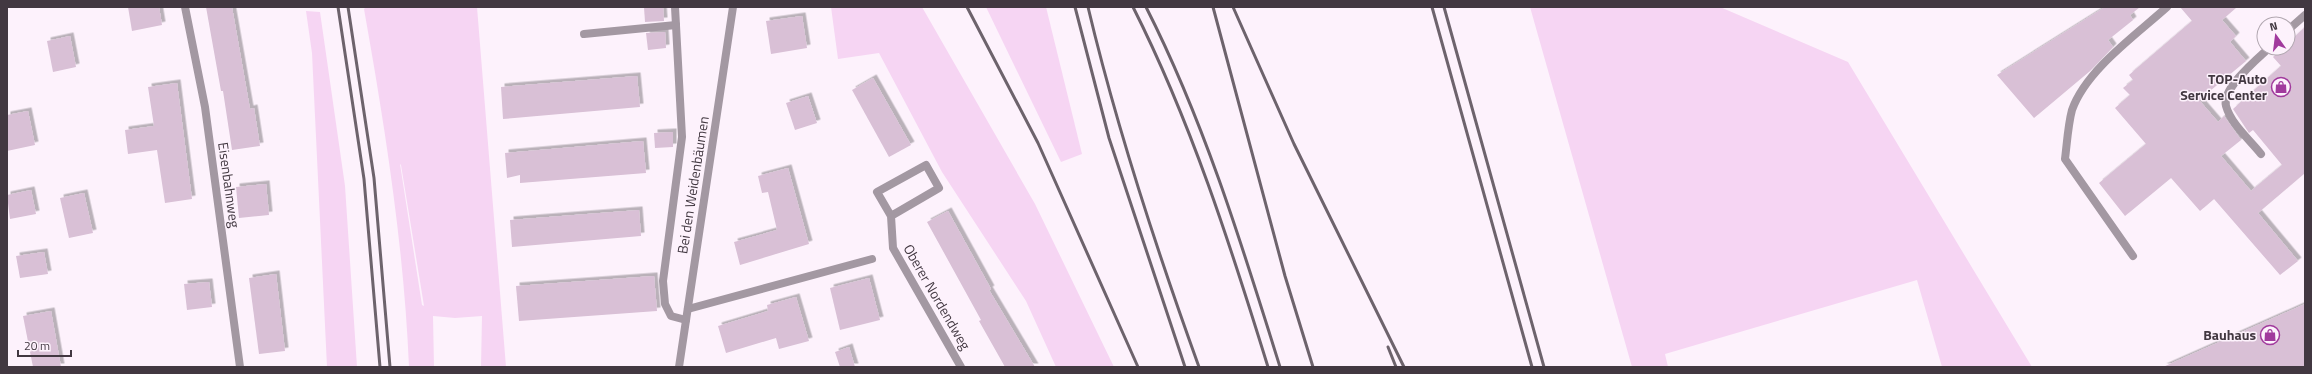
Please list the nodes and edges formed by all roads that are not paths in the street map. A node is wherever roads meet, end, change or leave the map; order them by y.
1 (185, 7) edge
2 (675, 7) edge
3 (733, 7) edge
4 (2167, 7) edge
5 (2305, 15) edge
6 (2296, 23) edge
7 (676, 25) junction
8 (584, 34) dead end
9 (2261, 56) edge
10 (2261, 154) dead end
11 (891, 216) junction
12 (2133, 256) dead end
13 (872, 259) dead end
14 (688, 309) junction
15 (686, 320) junction
16 (240, 367) edge
17 (679, 367) edge
18 (961, 367) edge

1 - 16 street, Eisenbahnweg
2 - 7 street
3 - 14 street, Bei den Weidenbäumen
4 - 12 street
5 - 6 street
7 - 8 street
7 - 15 street
9 - 10 street
11 - 11 street, Oberer Nordendweg
11 - 18 street, Oberer Nordendweg
13 - 14 street
14 - 15 street, Bei den Weidenbäumen
15 - 17 street, Bei den Weidenbäumen

